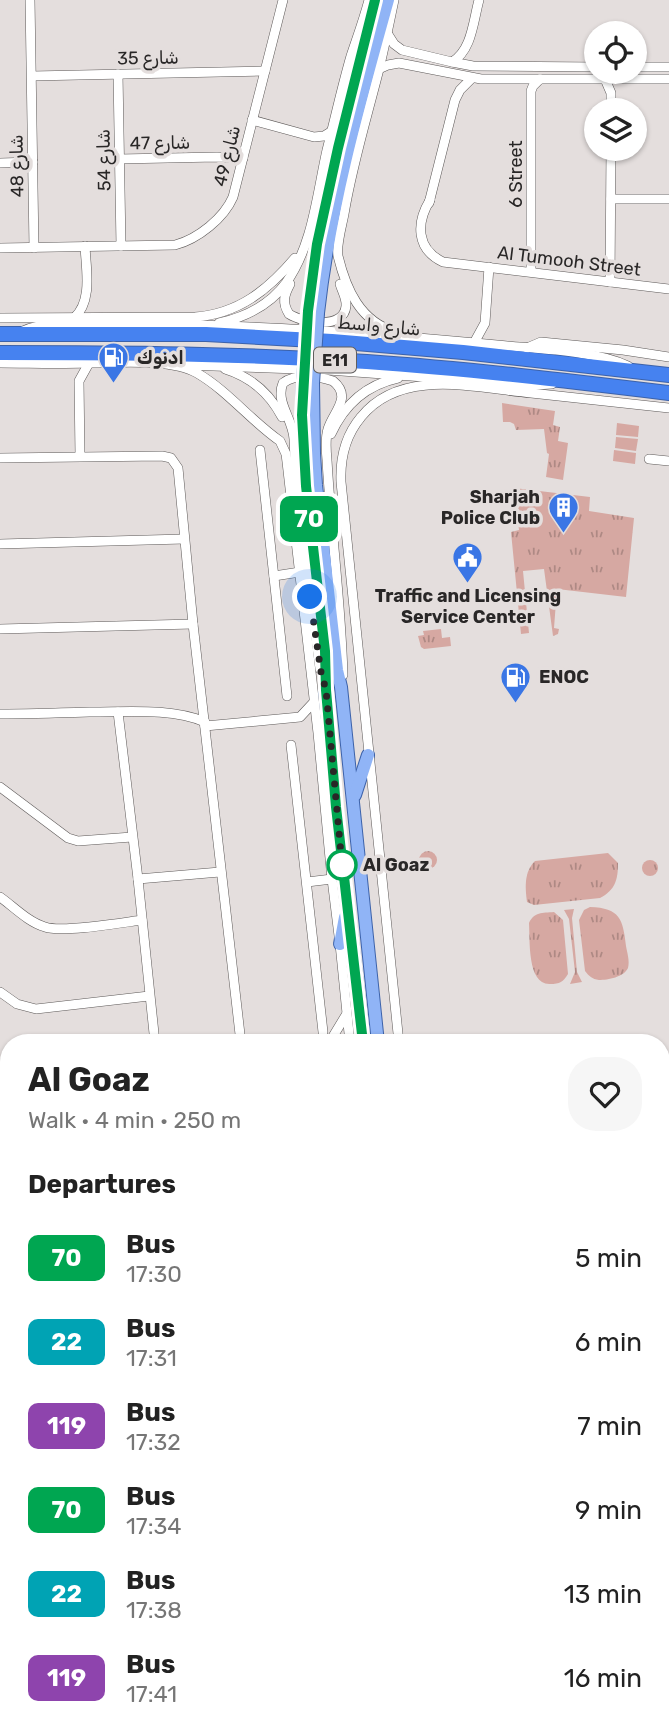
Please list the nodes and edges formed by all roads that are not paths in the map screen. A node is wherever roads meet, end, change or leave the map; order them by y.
1 (30, 0) edge
2 (283, 0) edge
3 (369, 0) edge
4 (375, 0) edge
5 (388, 0) edge
6 (394, 0) edge
7 (479, 0) edge
8 (387, 33) junction
9 (467, 47) junction
10 (402, 50) junction
11 (452, 62) junction
12 (399, 63) junction
13 (473, 66) junction
14 (584, 67) edge
15 (647, 67) edge
16 (669, 67) edge
17 (379, 69) junction
18 (265, 71) junction
19 (446, 73) junction
20 (118, 74) junction
21 (32, 76) junction
22 (472, 78) junction
23 (540, 79) junction
24 (584, 79) edge
25 (647, 79) edge
26 (669, 79) edge
27 (455, 100) junction
28 (253, 120) junction
29 (332, 131) junction
30 (314, 136) junction
31 (327, 152) junction
32 (243, 158) junction
33 (119, 159) junction
34 (611, 161) edge
35 (33, 162) junction
36 (0, 163) edge
37 (611, 199) junction
38 (669, 199) edge
39 (313, 218) junction
40 (85, 246) junction
41 (121, 246) junction
42 (0, 248) edge
43 (34, 248) junction
44 (303, 249) junction
45 (337, 254) junction
46 (489, 267) junction
47 (531, 271) junction
48 (610, 282) junction
49 (669, 289) edge
50 (86, 298) junction
51 (313, 312) junction
52 (147, 317) junction
53 (0, 318) edge
54 (74, 318) junction
55 (101, 318) junction
56 (485, 323) junction
57 (161, 324) junction
58 (208, 326) junction
59 (0, 334) edge
60 (18, 334) junction
61 (422, 338) junction
62 (474, 343) junction
63 (497, 345) junction
64 (527, 348) junction
65 (0, 353) edge
66 (669, 357) edge
67 (0, 363) edge
68 (63, 363) junction
69 (89, 363) junction
70 (173, 364) junction
71 (206, 365) junction
72 (0, 369) edge
73 (635, 370) junction
74 (669, 374) edge
75 (411, 376) junction
76 (565, 380) junction
77 (79, 381) junction
78 (308, 383) junction
79 (464, 383) junction
80 (669, 393) edge
81 (669, 408) edge
82 (326, 449) junction
83 (260, 450) dead end
84 (294, 455) junction
85 (80, 456) junction
86 (0, 458) edge
87 (649, 459) dead end
88 (669, 461) edge
89 (328, 489) junction
90 (344, 503) junction
91 (184, 539) junction
92 (0, 544) edge
93 (306, 557) junction
94 (300, 572) junction
95 (274, 576) junction
96 (193, 624) junction
97 (0, 629) edge
98 (341, 687) junction
99 (326, 690) junction
100 (287, 696) dead end
101 (314, 702) junction
102 (118, 712) junction
103 (0, 714) edge
104 (294, 718) junction
105 (205, 724) junction
106 (318, 733) junction
107 (291, 745) dead end
108 (368, 755) junction
109 (0, 787) edge
110 (353, 806) junction
111 (132, 837) junction
112 (220, 872) junction
113 (138, 879) junction
114 (332, 879) junction
115 (307, 882) junction
116 (0, 897) edge
117 (347, 906) junction
118 (142, 920) junction
119 (341, 944) junction
120 (0, 992) edge
121 (149, 996) junction
122 (347, 1014) junction
123 (323, 1032) dead end
124 (154, 1034) edge
125 (240, 1034) edge
126 (336, 1034) edge
127 (348, 1034) edge
128 (362, 1034) edge
129 (377, 1034) edge
130 (398, 1034) edge

1 - 21 street, شارع 48
2 - 18 street, شارع 49
3 - 29 street
4 - 51 main road
5 - 51 main road
6 - 8 street
7 - 9 street
8 - 10 street
8 - 17 street
9 - 11 street
9 - 13 street
10 - 11 street
10 - 12 street
11 - 13 street
12 - 17 street
12 - 19 street
13 - 14 street
15 - 16 street
17 - 45 street
18 - 20 street, شارع 35
18 - 28 street, شارع 49
19 - 22 street
19 - 27 street
20 - 21 street, شارع 35
20 - 33 street, شارع 54
21 - 35 street, شارع 48
22 - 23 street
22 - 27 street
23 - 24 street
23 - 47 street, 6 Street
25 - 26 street
27 - 46 street, Al Tumooh Street
28 - 30 street
28 - 32 street, شارع 49
29 - 30 street
29 - 31 street
30 - 31 street
31 - 39 street
32 - 33 street, شارع 47
32 - 41 street, شارع 49
33 - 41 street, شارع 54
34 - 37 street
35 - 36 street
35 - 43 street, شارع 48
37 - 38 street
37 - 48 street
39 - 44 street
39 - 45 street
40 - 41 street, شارع 49
40 - 43 street, شارع 49
40 - 50 street
42 - 43 street, شارع 49
44 - 52 street
44 - 58 street
45 - 61 street
46 - 47 street, Al Tumooh Street
46 - 56 street
47 - 48 street, Al Tumooh Street
48 - 49 street, Al Tumooh Street
50 - 54 street
50 - 55 street
51 - 78 main road, bridge
52 - 55 street
52 - 57 street
53 - 54 street
54 - 55 street
56 - 62 street
56 - 63 street
57 - 58 street
57 - 60 street
58 - 61 street
59 - 60 highway, شارع واسط / E11
60 - 73 highway, شارع واسط / E11
61 - 62 street
62 - 63 street
63 - 64 street
64 - 66 street
64 - 73 street
65 - 76 highway, شارع واسط / E11
67 - 68 street
68 - 69 street
68 - 72 street
68 - 77 street
69 - 70 street
69 - 77 street
70 - 71 street
70 - 94 street
71 - 75 street
71 - 84 street
73 - 74 highway, شارع واسط / E11
75 - 79 street
75 - 82 street
76 - 79 street
76 - 80 highway, شارع واسط / E11
77 - 85 street
78 - 98 main road
78 - 99 main road
79 - 81 street
79 - 90 street
82 - 84 street
82 - 89 street
83 - 95 street
84 - 93 street
85 - 86 street
85 - 91 street
87 - 88 street
89 - 90 street
89 - 98 street
90 - 108 street
91 - 92 street
91 - 96 street
93 - 94 street
93 - 99 street
94 - 95 street
94 - 101 street
95 - 100 street
96 - 97 street
96 - 105 street
98 - 110 main road
99 - 117 main road
101 - 104 street
101 - 106 street
102 - 103 street
102 - 105 street
102 - 111 street
104 - 105 street
104 - 106 street
105 - 112 street
106 - 114 street
107 - 115 street
108 - 110 main road
108 - 130 street
109 - 111 street
110 - 129 main road
111 - 113 street
112 - 113 street
112 - 125 street
113 - 118 street
114 - 115 street
114 - 119 street
115 - 123 street
116 - 118 street
117 - 119 main road
117 - 128 main road
118 - 121 street
119 - 122 street
120 - 121 street
121 - 124 street
122 - 126 street
122 - 127 street

